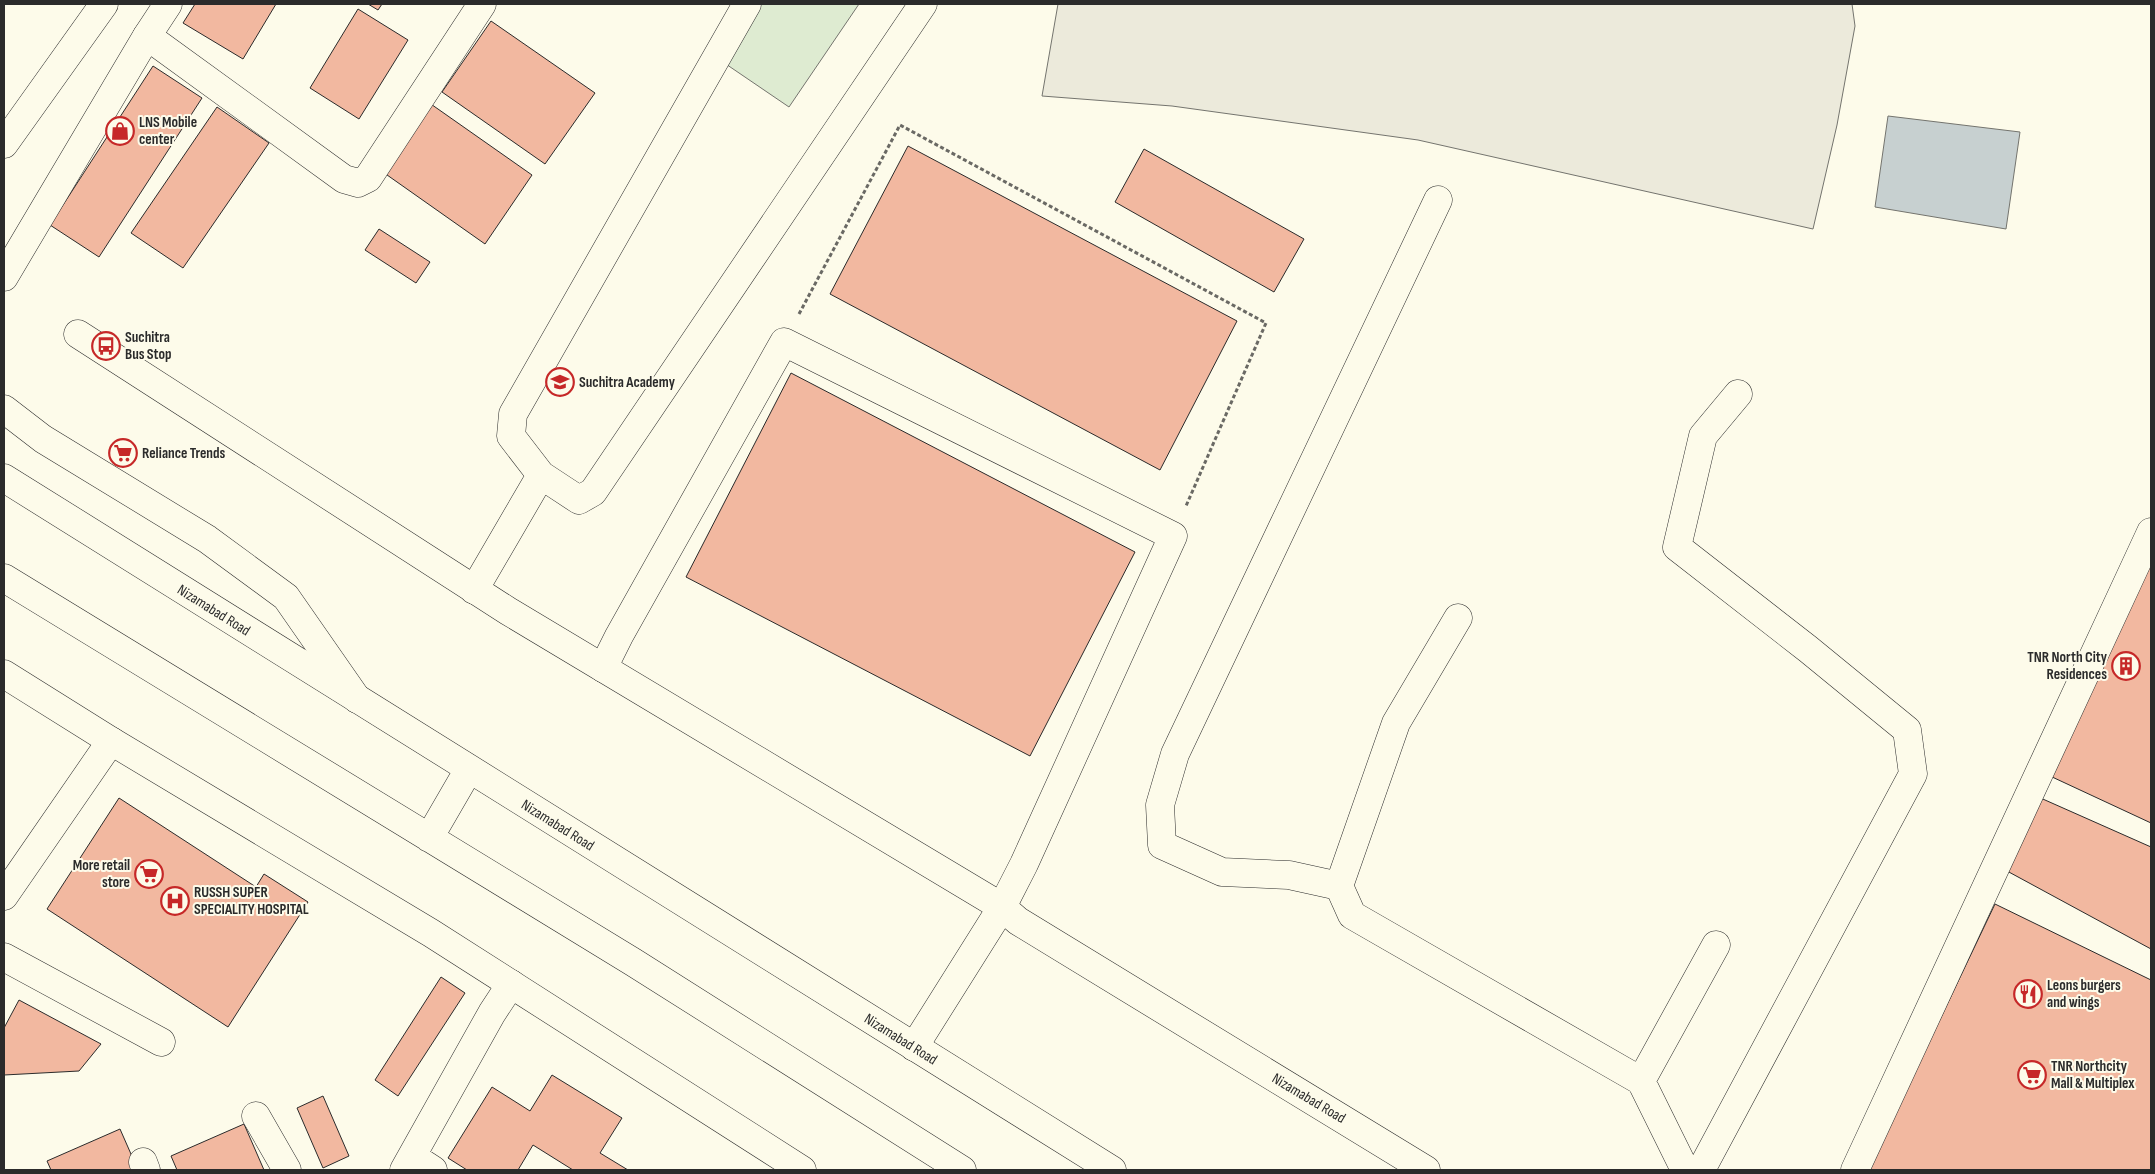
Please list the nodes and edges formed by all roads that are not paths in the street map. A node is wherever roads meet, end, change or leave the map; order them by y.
1 (102, 4) edge
2 (168, 4) edge
3 (482, 4) edge
4 (747, 4) edge
5 (923, 4) edge
6 (147, 36) junction
7 (4, 144) edge
8 (1438, 200) dead end
9 (4, 278) edge
10 (78, 334) dead end
11 (1738, 394) dead end
12 (4, 409) edge
13 (541, 475) junction
14 (4, 478) edge
15 (2151, 532) edge
16 (4, 578) edge
17 (474, 590) junction
18 (1458, 618) dead end
19 (603, 668) junction
20 (4, 674) edge
21 (357, 699) junction
22 (111, 741) junction
23 (470, 769) junction
24 (429, 838) junction
25 (1339, 886) junction
26 (4, 896) edge
27 (1002, 907) junction
28 (1716, 945) dead end
29 (4, 957) edge
30 (511, 984) junction
31 (161, 1042) dead end
32 (914, 1047) junction
33 (1641, 1081) junction
34 (256, 1116) dead end
35 (417, 1166) edge
36 (287, 1170) edge
37 (802, 1170) edge
38 (962, 1170) edge
39 (1112, 1170) edge
40 (1426, 1170) edge
41 (1685, 1170) edge
42 (1701, 1170) edge
43 (1855, 1170) edge

1 - 7 main road
2 - 6 main road
3 - 6 main road
4 - 13 main road
5 - 13 main road
6 - 9 main road
8 - 25 main road
10 - 17 main road, Nizamabad Road
11 - 42 main road
12 - 21 main road
13 - 17 main road
14 - 21 main road, Nizamabad Road
15 - 43 main road
16 - 24 main road
17 - 19 main road, Nizamabad Road
18 - 25 main road
19 - 27 main road, Nizamabad Road
19 - 27 main road
20 - 22 main road
21 - 23 main road, Nizamabad Road
22 - 26 main road
22 - 30 main road
23 - 24 main road
23 - 32 main road, Nizamabad Road
24 - 38 main road
25 - 33 main road
27 - 32 main road
27 - 40 main road, Nizamabad Road
28 - 33 main road
29 - 31 main road
30 - 35 main road
30 - 37 main road
32 - 39 main road, Nizamabad Road
33 - 41 main road
34 - 36 main road

